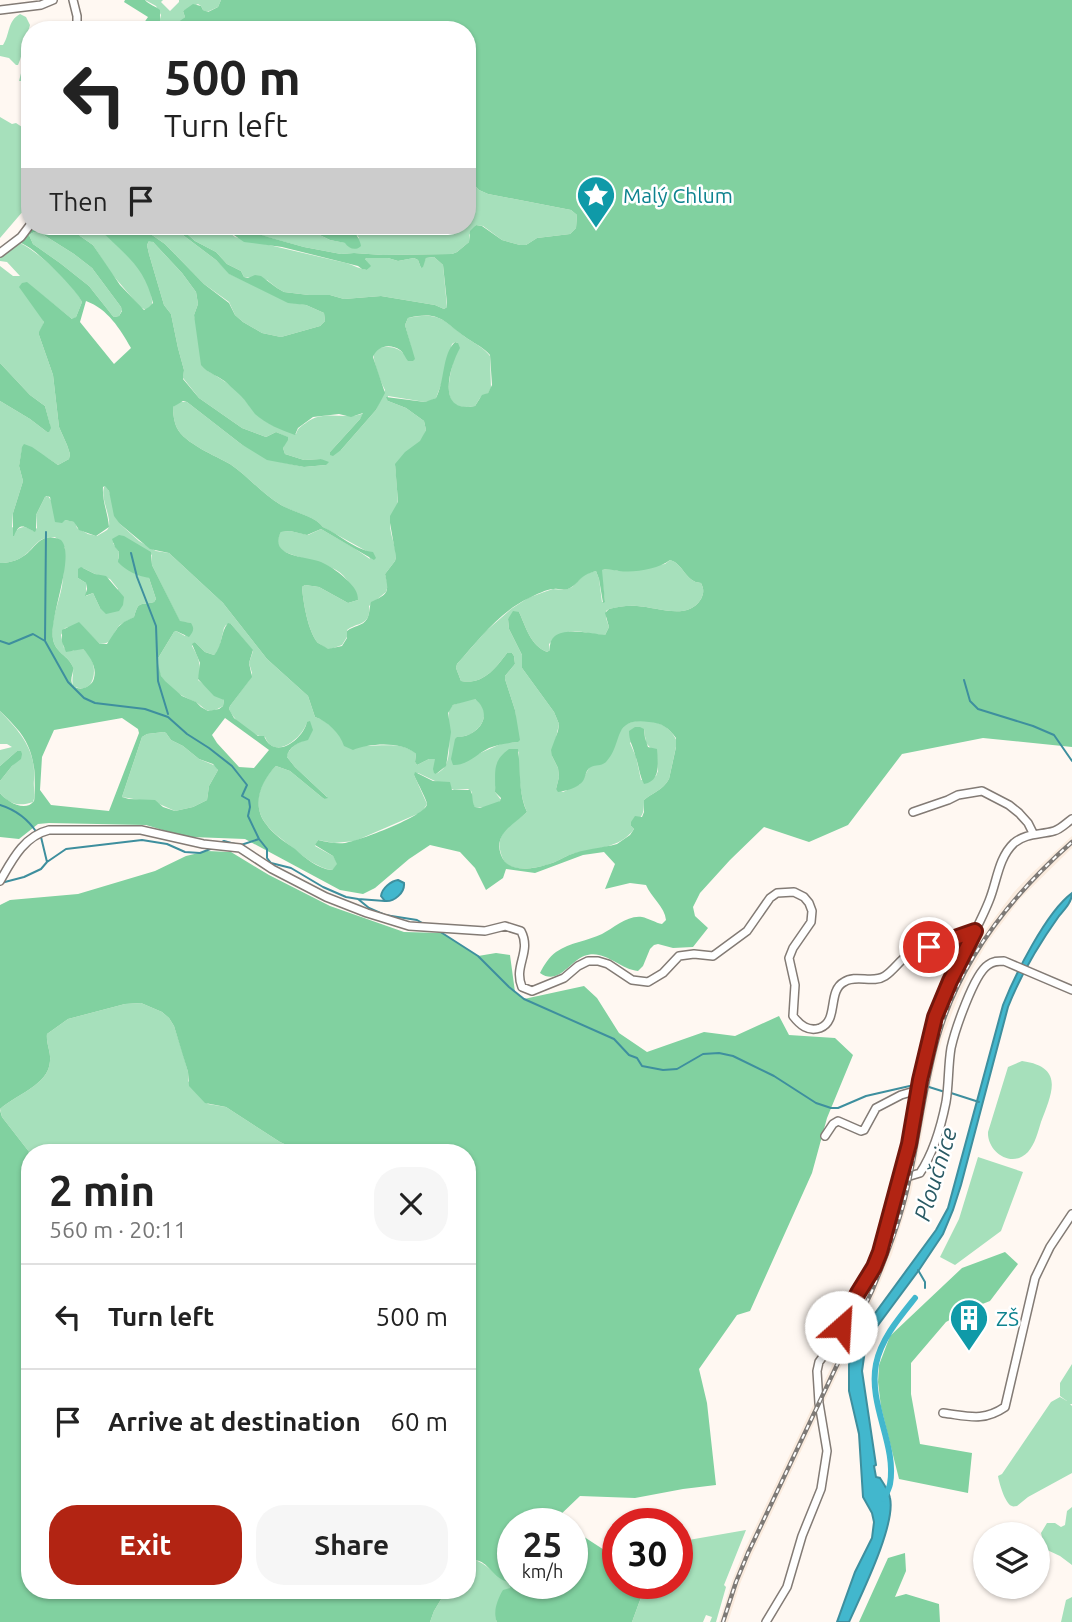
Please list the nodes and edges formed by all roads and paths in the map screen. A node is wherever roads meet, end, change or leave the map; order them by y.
1 (53, 0) edge
2 (73, 0) edge
3 (0, 10) edge
4 (77, 21) edge
5 (22, 235) edge
6 (0, 253) edge
7 (913, 811) dead end
8 (1072, 819) edge
9 (1032, 833) junction
10 (0, 881) edge
11 (975, 931) junction
12 (1072, 990) edge
13 (918, 1090) junction
14 (825, 1136) dead end
15 (902, 1174) junction
16 (1072, 1214) edge
17 (943, 1413) dead end
18 (766, 1622) edge

1 - 3 street
2 - 4 street
5 - 6 street
7 - 9 street
8 - 9 street
9 - 11 street
10 - 11 street
11 - 13 street
12 - 15 street
13 - 14 street
13 - 15 street
15 - 18 street
16 - 17 street

